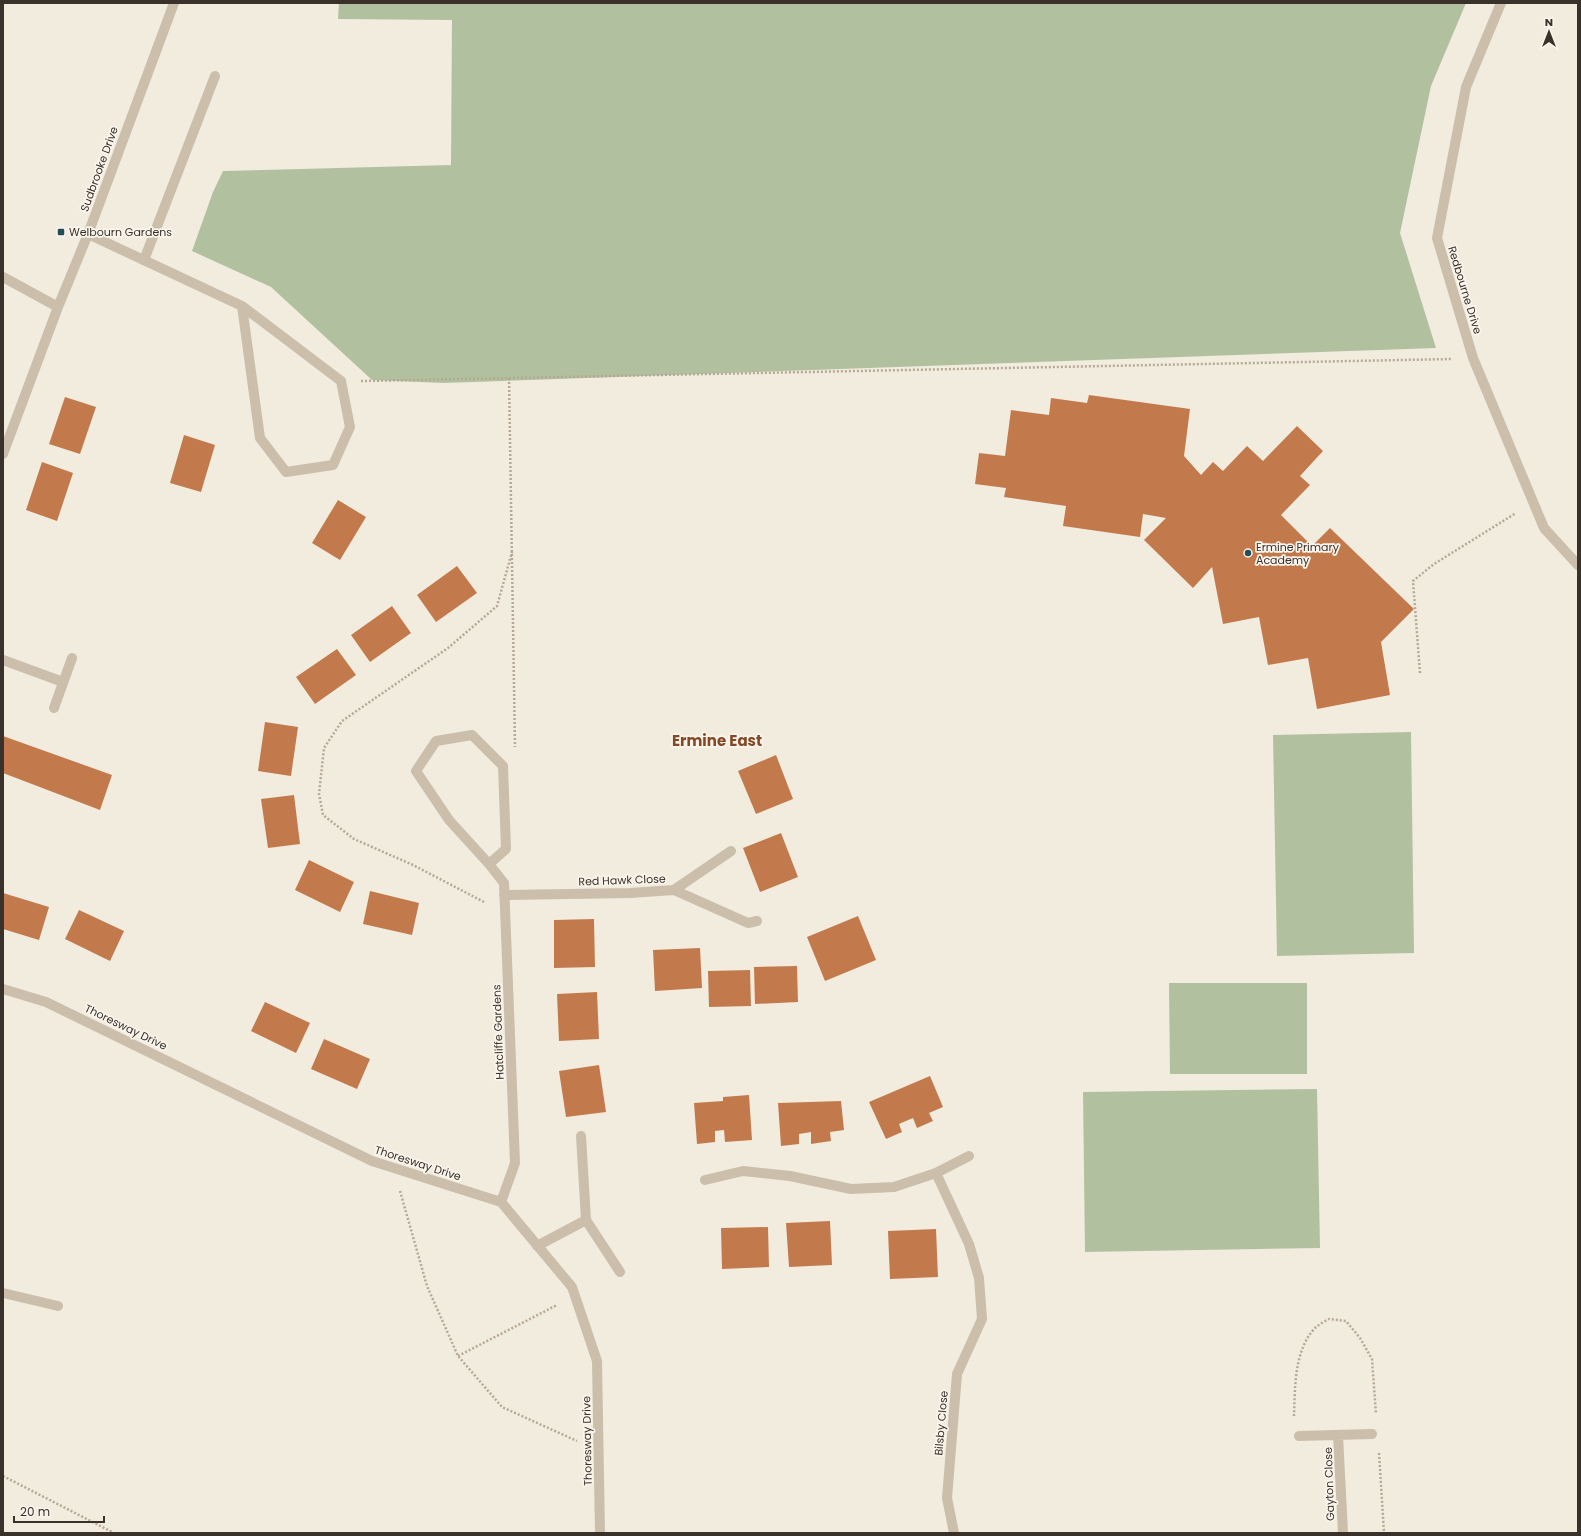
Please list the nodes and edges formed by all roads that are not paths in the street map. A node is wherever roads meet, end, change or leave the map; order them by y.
1 (174, 3) edge
2 (1501, 3) edge
3 (215, 76) dead end
4 (88, 234) junction
5 (144, 260) junction
6 (3, 278) edge
7 (242, 306) junction
8 (58, 307) junction
9 (3, 454) edge
10 (1578, 566) edge
11 (72, 658) dead end
12 (3, 660) edge
13 (63, 682) junction
14 (54, 708) dead end
15 (731, 851) dead end
16 (489, 864) junction
17 (674, 890) junction
18 (504, 894) junction
19 (756, 921) dead end
20 (3, 989) edge
21 (582, 1136) dead end
22 (968, 1156) dead end
23 (936, 1173) junction
24 (705, 1180) dead end
25 (501, 1202) junction
26 (586, 1220) junction
27 (537, 1246) junction
28 (620, 1272) dead end
29 (3, 1293) edge
30 (58, 1306) dead end
31 (1372, 1434) dead end
32 (1338, 1435) junction
33 (1299, 1436) road end
34 (600, 1533) edge
35 (954, 1533) edge
36 (1343, 1533) edge

1 - 4 street, Sudbrooke Drive
2 - 10 street, Redbourne Drive
3 - 5 street
4 - 5 street
4 - 8 street, Sudbrooke Drive
5 - 7 street
6 - 8 street
7 - 7 street
8 - 9 street, Sudbrooke Drive
11 - 13 street
12 - 13 street
13 - 14 street
15 - 17 street
16 - 16 street, Hatcliffe Gardens
16 - 18 street, Hatcliffe Gardens
17 - 18 street, Red Hawk Close
17 - 19 street, Red Hawk Close
18 - 25 street, Hatcliffe Gardens
20 - 25 street, Thoresway Drive
21 - 26 street
22 - 23 street
23 - 24 street
23 - 35 street, Bilsby Close
25 - 27 street, Thoresway Drive
26 - 27 street
26 - 28 street
27 - 34 street, Thoresway Drive
29 - 30 street
31 - 32 street, Gayton Close
32 - 33 street, Gayton Close
32 - 36 street, Gayton Close

